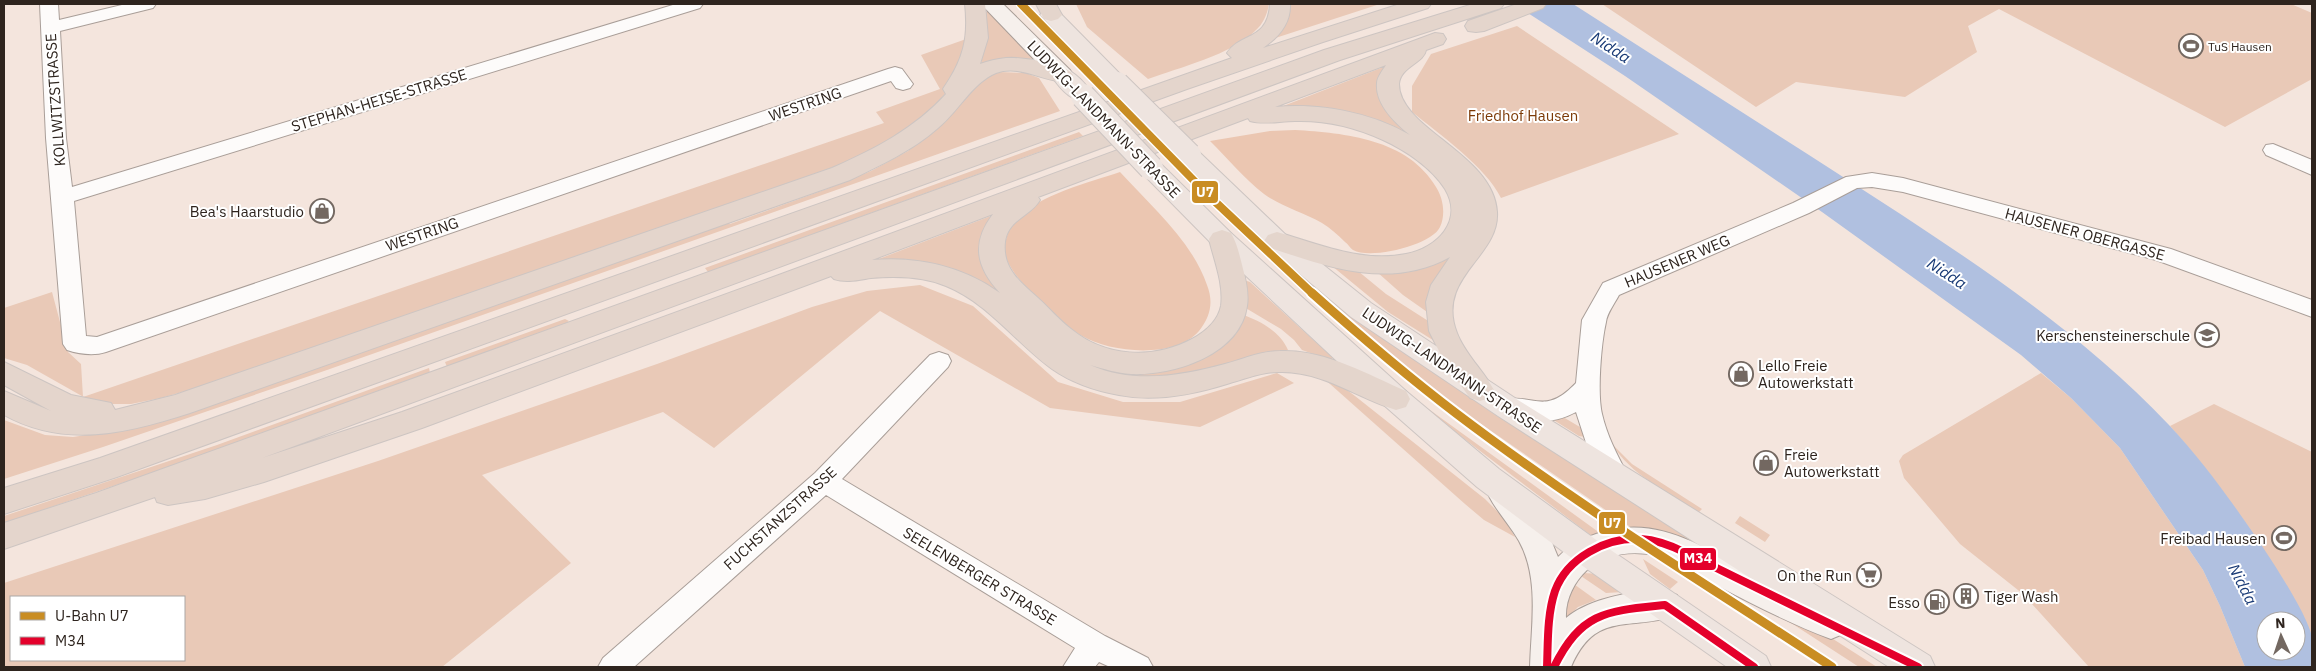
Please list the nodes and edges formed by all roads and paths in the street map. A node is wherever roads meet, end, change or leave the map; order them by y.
1 (49, 4) edge
2 (147, 4) edge
3 (694, 4) edge
4 (975, 4) edge
5 (991, 4) edge
6 (1280, 4) edge
7 (1421, 4) edge
8 (1536, 4) edge
9 (1046, 8) edge
10 (1484, 12) edge
11 (50, 28) junction
12 (1441, 37) junction
13 (1062, 75) junction
14 (903, 84) dead end
15 (1179, 84) junction
16 (1212, 124) junction
17 (2273, 150) dead end
18 (2312, 168) edge
19 (1081, 172) junction
20 (1853, 182) joint
21 (63, 196) junction
22 (1222, 239) junction
23 (1278, 241) junction
24 (785, 283) junction
25 (2312, 309) edge
26 (939, 361) dead end
27 (4, 373) edge
28 (1588, 386) junction
29 (1480, 390) junction
30 (1396, 399) junction
31 (4, 402) edge
32 (1508, 408) junction
33 (1614, 474) junction
34 (1488, 478) junction
35 (824, 481) junction
36 (4, 501) edge
37 (102, 504) junction
38 (4, 536) edge
39 (1588, 552) junction
40 (1551, 603) junction
41 (1665, 605) junction
42 (1087, 656) edge
43 (1914, 664) edge
44 (613, 667) edge
45 (1138, 667) edge
46 (1547, 667) edge
47 (1554, 667) edge
48 (1754, 667) edge

1 - 11 street, KOLLWITZSTRASSE
2 - 11 street
3 - 21 street, STEPHAN-HEISE-STRASSE
4 - 27 highway
5 - 13 main road, LUDWIG-LANDMANN-STRASSE
6 - 15 highway
7 - 15 highway
8 - 10 highway
9 - 23 main road, LUDWIG-LANDMANN-STRASSE, bridge
10 - 12 highway
10 - 37 highway
11 - 21 street, KOLLWITZSTRASSE
12 - 16 highway
12 - 29 highway
13 - 22 main road, LUDWIG-LANDMANN-STRASSE, bridge
13 - 31 highway
14 - 21 street, WESTRING
15 - 36 highway
16 - 19 highway
16 - 23 highway
17 - 18 street
19 - 22 highway
19 - 24 highway
20 - 25 street, HAUSENER OBERGASSE
20 - 28 street, HAUSENER WEG
22 - 30 main road, LUDWIG-LANDMANN-STRASSE
23 - 29 main road, LUDWIG-LANDMANN-STRASSE
24 - 30 highway
24 - 37 highway
26 - 35 street, FUCHSTANZSTRASSE
28 - 32 street
28 - 33 street, HAUSENER WEG
29 - 32 main road, LUDWIG-LANDMANN-STRASSE
30 - 34 main road, LUDWIG-LANDMANN-STRASSE
32 - 33 main road, LUDWIG-LANDMANN-STRASSE
33 - 43 main road, LUDWIG-LANDMANN-STRASSE
34 - 39 main road, LUDWIG-LANDMANN-STRASSE
34 - 40 main road
35 - 42 street, SEELENBERGER STRASSE
35 - 44 street, FUCHSTANZSTRASSE
37 - 38 highway
39 - 40 main road
39 - 41 main road, LUDWIG-LANDMANN-STRASSE
39 - 43 main road
40 - 46 main road
41 - 47 main road
41 - 48 main road, LUDWIG-LANDMANN-STRASSE
42 - 45 street, SEELENBERGER STRASSE

